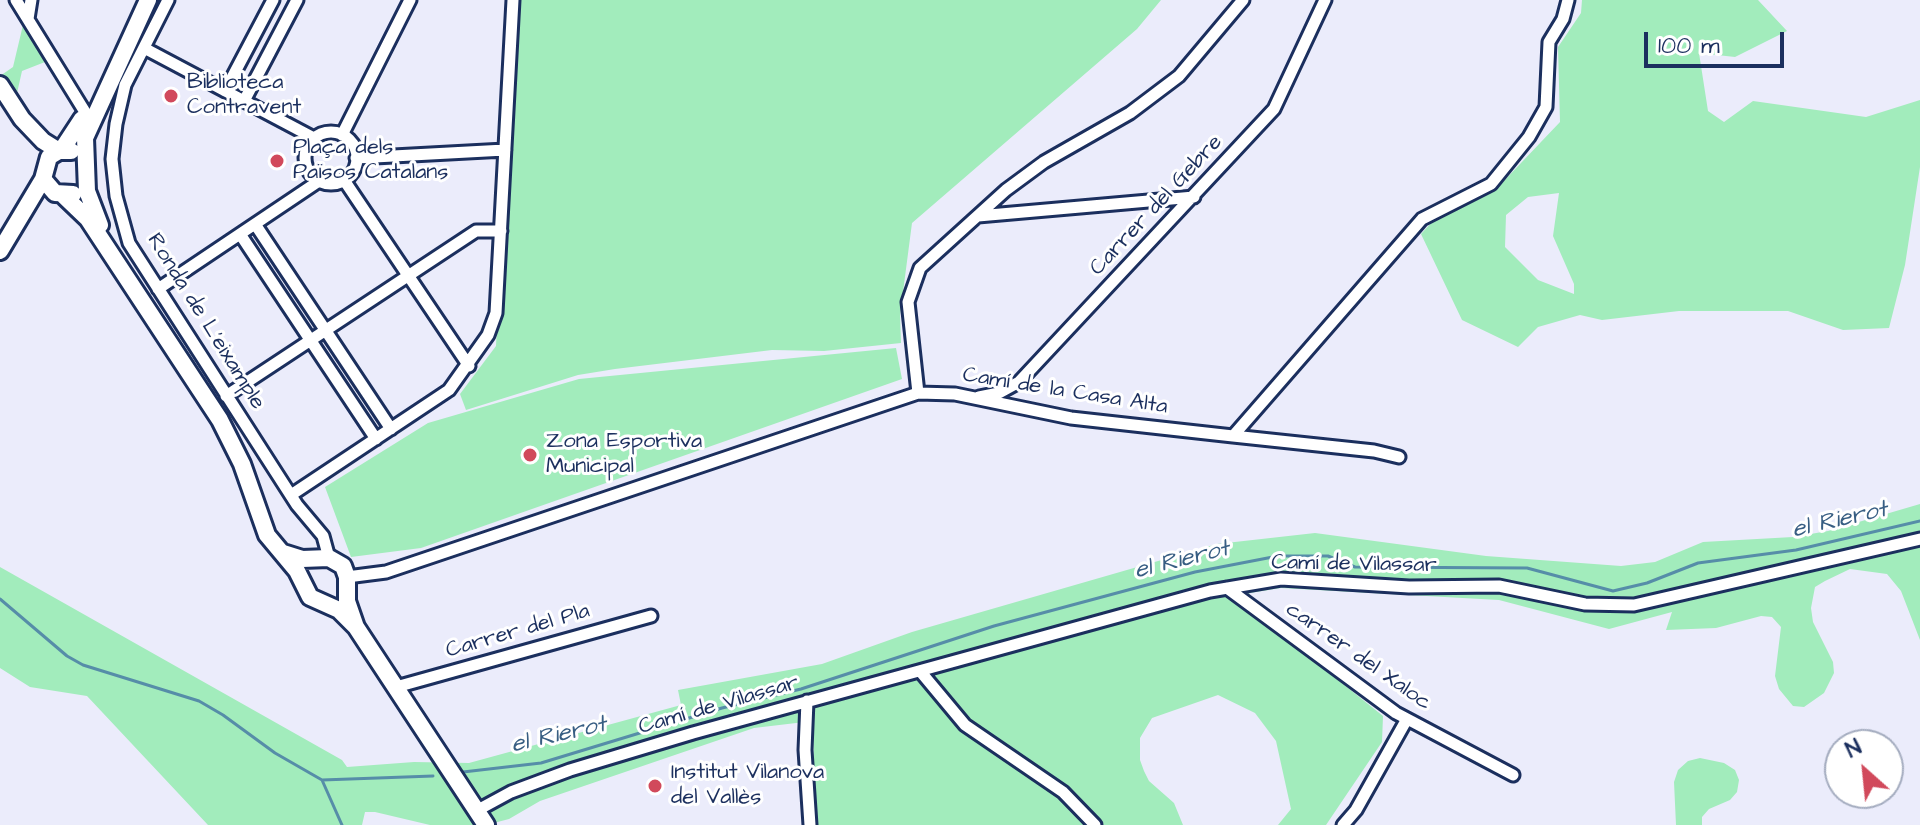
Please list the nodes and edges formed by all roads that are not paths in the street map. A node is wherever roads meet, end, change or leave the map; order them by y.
1 (16, 0) edge
2 (31, 0) edge
3 (145, 0) edge
4 (168, 0) edge
5 (273, 0) edge
6 (297, 0) edge
7 (410, 0) edge
8 (513, 0) edge
9 (1243, 0) edge
10 (1325, 0) edge
11 (1568, 0) edge
12 (28, 19) junction
13 (144, 48) junction
14 (0, 85) edge
15 (225, 91) junction
16 (244, 101) junction
17 (85, 112) junction
18 (22, 119) junction
19 (342, 135) junction
20 (314, 138) junction
21 (505, 150) junction
22 (60, 151) junction
23 (356, 158) junction
24 (85, 161) junction
25 (43, 174) junction
26 (344, 180) junction
27 (87, 181) junction
28 (319, 181) junction
29 (62, 196) junction
30 (1194, 197) junction
31 (977, 216) junction
32 (255, 224) junction
33 (501, 231) junction
34 (240, 234) junction
35 (3, 247) edge
36 (115, 258) junction
37 (409, 276) junction
38 (158, 289) junction
39 (325, 330) junction
40 (310, 340) junction
41 (469, 366) junction
42 (918, 393) junction
43 (226, 396) junction
44 (974, 398) junction
45 (391, 429) junction
46 (1233, 436) junction
47 (376, 439) junction
48 (1399, 457) dead end
49 (291, 495) junction
50 (1920, 539) edge
51 (283, 553) junction
52 (322, 558) junction
53 (302, 581) junction
54 (346, 583) junction
55 (1227, 588) junction
56 (326, 603) junction
57 (651, 616) dead end
58 (356, 627) junction
59 (920, 671) junction
60 (396, 687) junction
61 (807, 701) junction
62 (1407, 719) junction
63 (1513, 775) dead end
64 (481, 818) edge
65 (810, 825) edge
66 (1095, 825) edge
67 (1343, 825) edge

1 - 12 street
2 - 12 street
3 - 17 main road
3 - 24 main road
4 - 13 street, Ronda de L'eixample
5 - 15 street
6 - 16 street
7 - 19 street
8 - 21 street
9 - 31 street
10 - 30 street, Carrer del Gebre
11 - 46 street
12 - 17 street
13 - 15 street
13 - 38 street, Ronda de L'eixample
14 - 18 main road
15 - 16 street
16 - 20 street
17 - 22 main road
18 - 22 main road
18 - 25 main road
19 - 20 street
19 - 23 street
20 - 28 street
21 - 23 street
21 - 33 street
22 - 24 main road
22 - 25 main road
23 - 26 street
24 - 27 main road
25 - 29 main road
25 - 35 main road
26 - 28 street
26 - 37 street
27 - 29 main road
27 - 36 main road
28 - 32 street
29 - 35 main road
29 - 36 main road
30 - 31 street
30 - 44 street, Carrer del Gebre
31 - 42 street
32 - 34 street
32 - 39 street
33 - 37 street
33 - 41 street
34 - 38 street
34 - 40 street
36 - 51 main road
37 - 39 street
37 - 41 street
38 - 43 street, Ronda de L'eixample
39 - 40 street
39 - 45 street
40 - 43 street
40 - 47 street
41 - 45 street
42 - 44 street, Camí de la Casa Alta
42 - 54 street, Camí de la Casa Alta
43 - 49 street, Ronda de L'eixample
44 - 46 street, Camí de la Casa Alta
45 - 47 street
46 - 48 street, Camí de la Casa Alta
47 - 49 street
49 - 52 street, Ronda de L'eixample
50 - 55 street, Camí de Vilassar
51 - 52 main road
51 - 53 main road
52 - 53 main road
52 - 54 main road
53 - 56 main road
54 - 56 main road
54 - 58 main road
55 - 59 street, Camí de Vilassar
55 - 62 street, carrer del Xaloc
56 - 58 main road
57 - 60 street, Carrer del Pla
58 - 60 main road
59 - 61 street, Camí de Vilassar
59 - 66 street
60 - 64 main road
61 - 64 street, Camí de Vilassar
61 - 65 street
62 - 63 street, carrer del Xaloc
62 - 67 street

